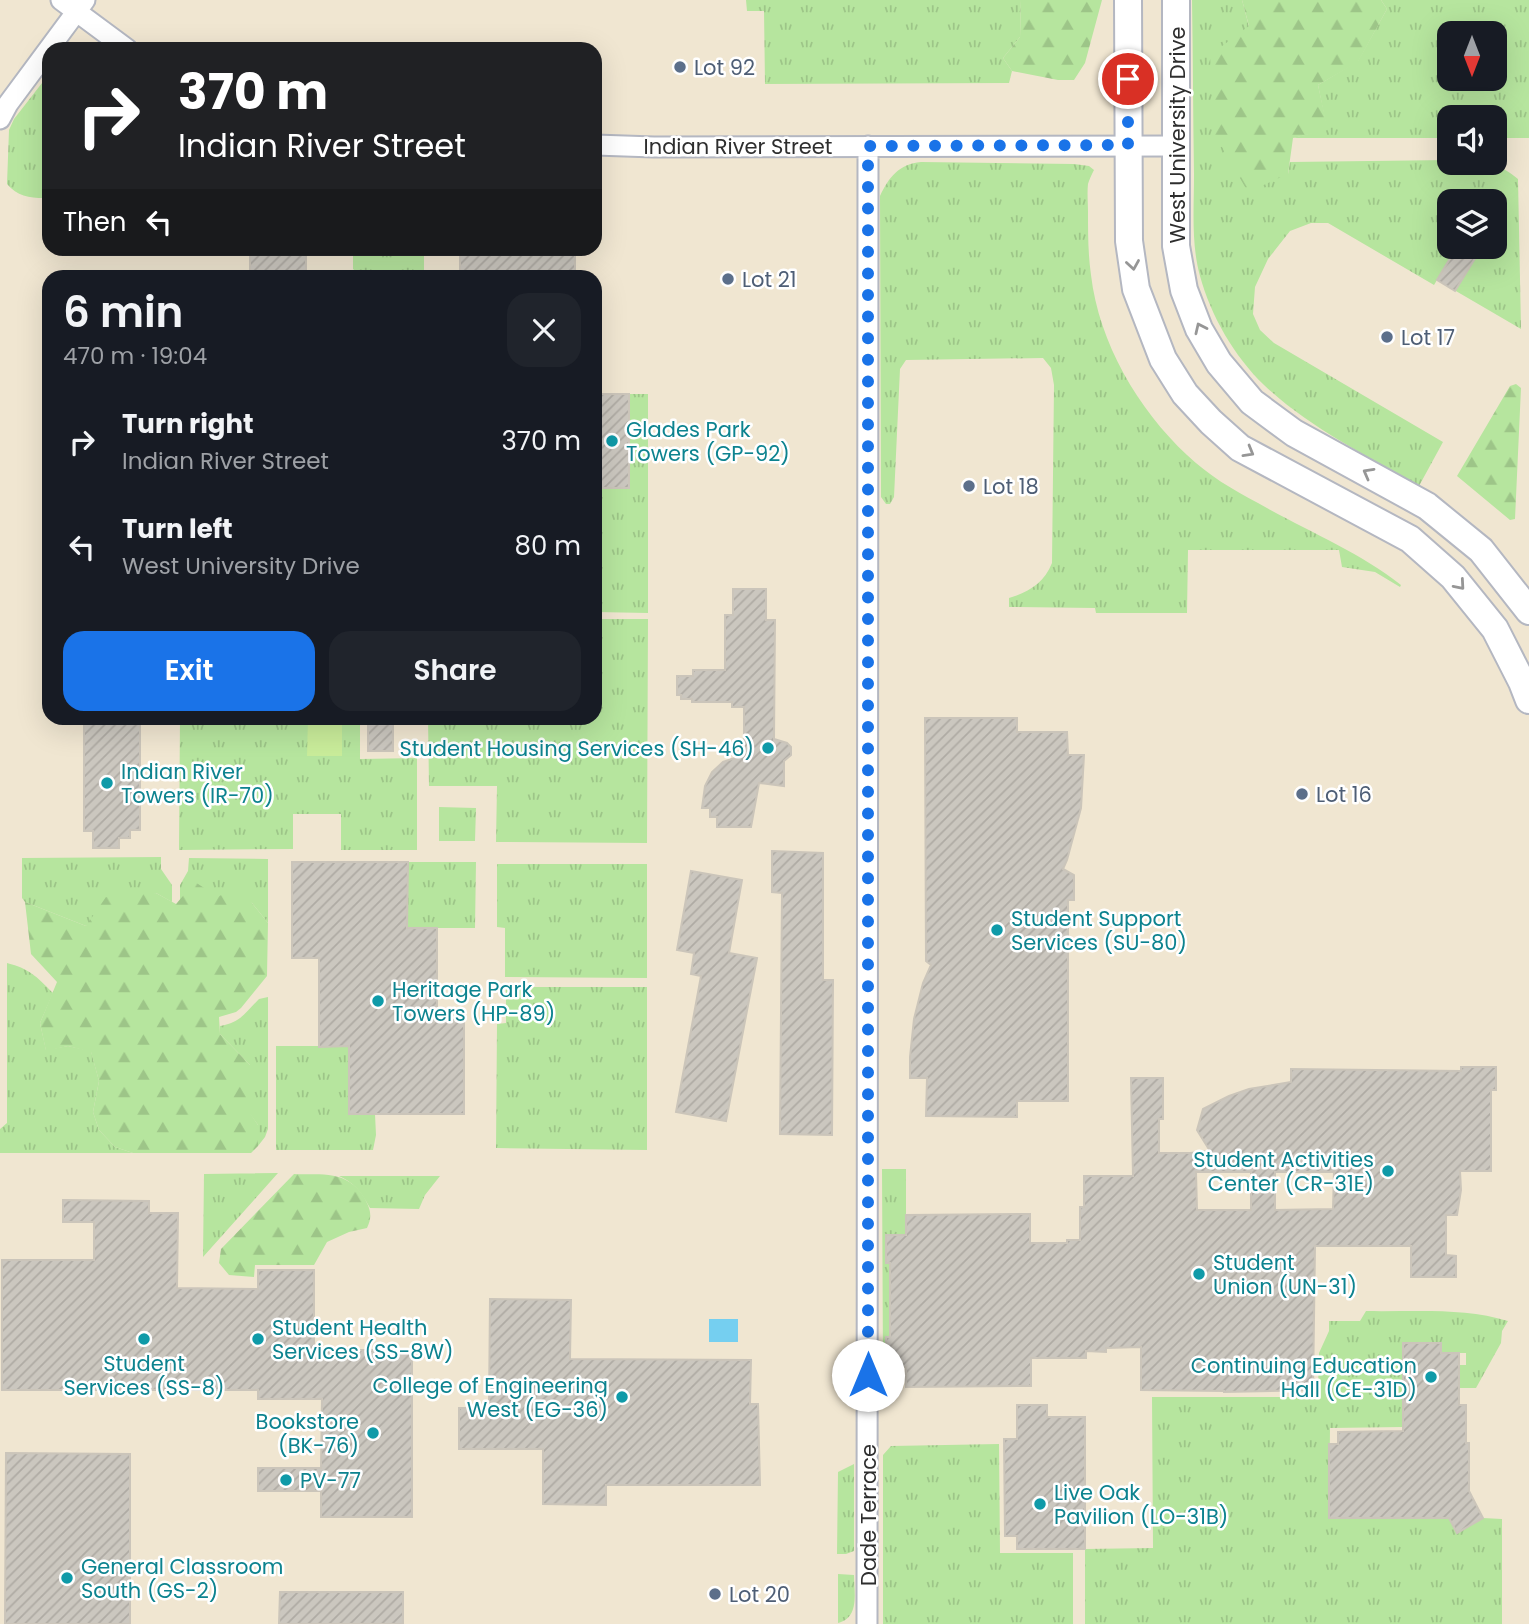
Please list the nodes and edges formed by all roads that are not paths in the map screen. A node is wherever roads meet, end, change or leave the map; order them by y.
1 (1128, 0) edge
2 (1176, 0) edge
3 (74, 4) edge
4 (49, 42) edge
5 (119, 42) edge
6 (42, 52) edge
7 (0, 119) edge
8 (602, 145) edge
9 (1128, 145) junction
10 (868, 146) junction
11 (1176, 146) junction
12 (1529, 611) edge
13 (1529, 700) edge
14 (867, 1624) edge

1 - 9 street
2 - 11 street, West University Drive
3 - 4 street
3 - 5 street
6 - 7 street
8 - 10 street, Indian River Street
9 - 10 street, Indian River Street
9 - 11 street, Indian River Street
9 -> 13 street
10 - 14 street, Dade Terrace
12 -> 11 street, West University Drive

